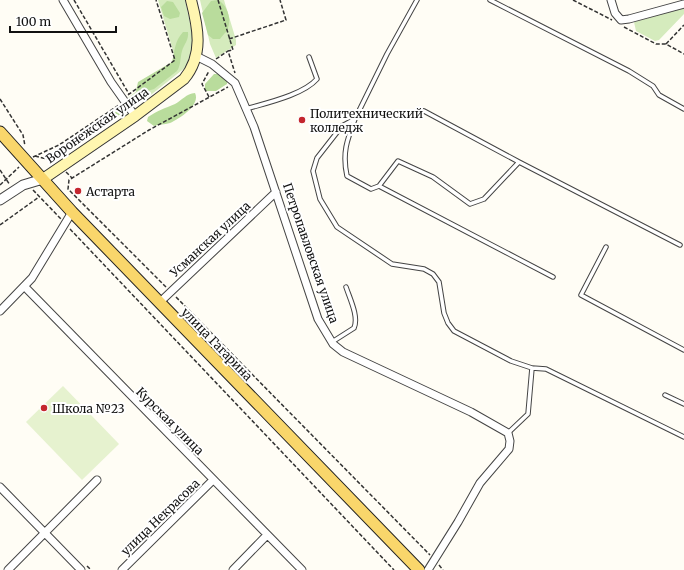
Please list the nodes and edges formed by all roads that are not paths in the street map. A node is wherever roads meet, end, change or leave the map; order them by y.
1 (63, 0) edge
2 (191, 0) edge
3 (417, 0) edge
4 (490, 0) edge
5 (611, 0) edge
6 (684, 4) edge
7 (196, 56) junction
8 (309, 57) dead end
9 (246, 109) junction
10 (684, 109) edge
11 (424, 111) dead end
12 (135, 116) junction
13 (355, 119) junction
14 (0, 132) edge
15 (519, 162) junction
16 (43, 179) junction
17 (379, 186) junction
18 (276, 192) junction
19 (0, 200) edge
20 (72, 212) junction
21 (680, 244) dead end
22 (606, 247) dead end
23 (553, 277) dead end
24 (24, 287) junction
25 (346, 287) dead end
26 (159, 303) junction
27 (0, 311) edge
28 (332, 342) junction
29 (684, 350) edge
30 (532, 368) junction
31 (665, 395) dead end
32 (684, 404) edge
33 (508, 433) junction
34 (684, 437) edge
35 (97, 480) dead end
36 (213, 480) junction
37 (0, 487) edge
38 (45, 534) junction
39 (267, 536) junction
40 (8, 570) edge
41 (81, 570) edge
42 (122, 570) edge
43 (233, 570) edge
44 (302, 570) edge
45 (419, 570) edge
46 (428, 570) edge

1 - 12 street
2 - 7 main road
3 - 13 lane
4 - 10 lane
5 - 6 street
7 - 9 street, Петропавловская улица
7 - 12 main road, Воронежская улица
8 - 9 lane
9 - 18 street, Петропавловская улица
11 - 15 lane
12 - 16 main road, Воронежская улица
13 - 17 lane
13 - 30 lane
14 - 16 main road, улица Гагарина
15 - 17 lane
15 - 21 lane
16 - 19 street, Воронежская улица
16 - 20 main road, улица Гагарина
17 - 23 lane
18 - 26 street, Усманская улица
18 - 28 street, Петропавловская улица
20 - 24 street
20 - 26 main road, улица Гагарина
22 - 29 lane
24 - 27 street
24 - 36 street, Курская улица
25 - 28 lane
26 - 45 main road, улица Гагарина
28 - 33 street, Петропавловская улица
30 - 33 lane
30 - 34 lane
31 - 32 lane
33 - 46 street
35 - 38 street
36 - 39 street, Курская улица
36 - 42 street, улица Некрасова
37 - 38 street
38 - 40 street
38 - 41 street
39 - 43 street
39 - 44 street, Курская улица

